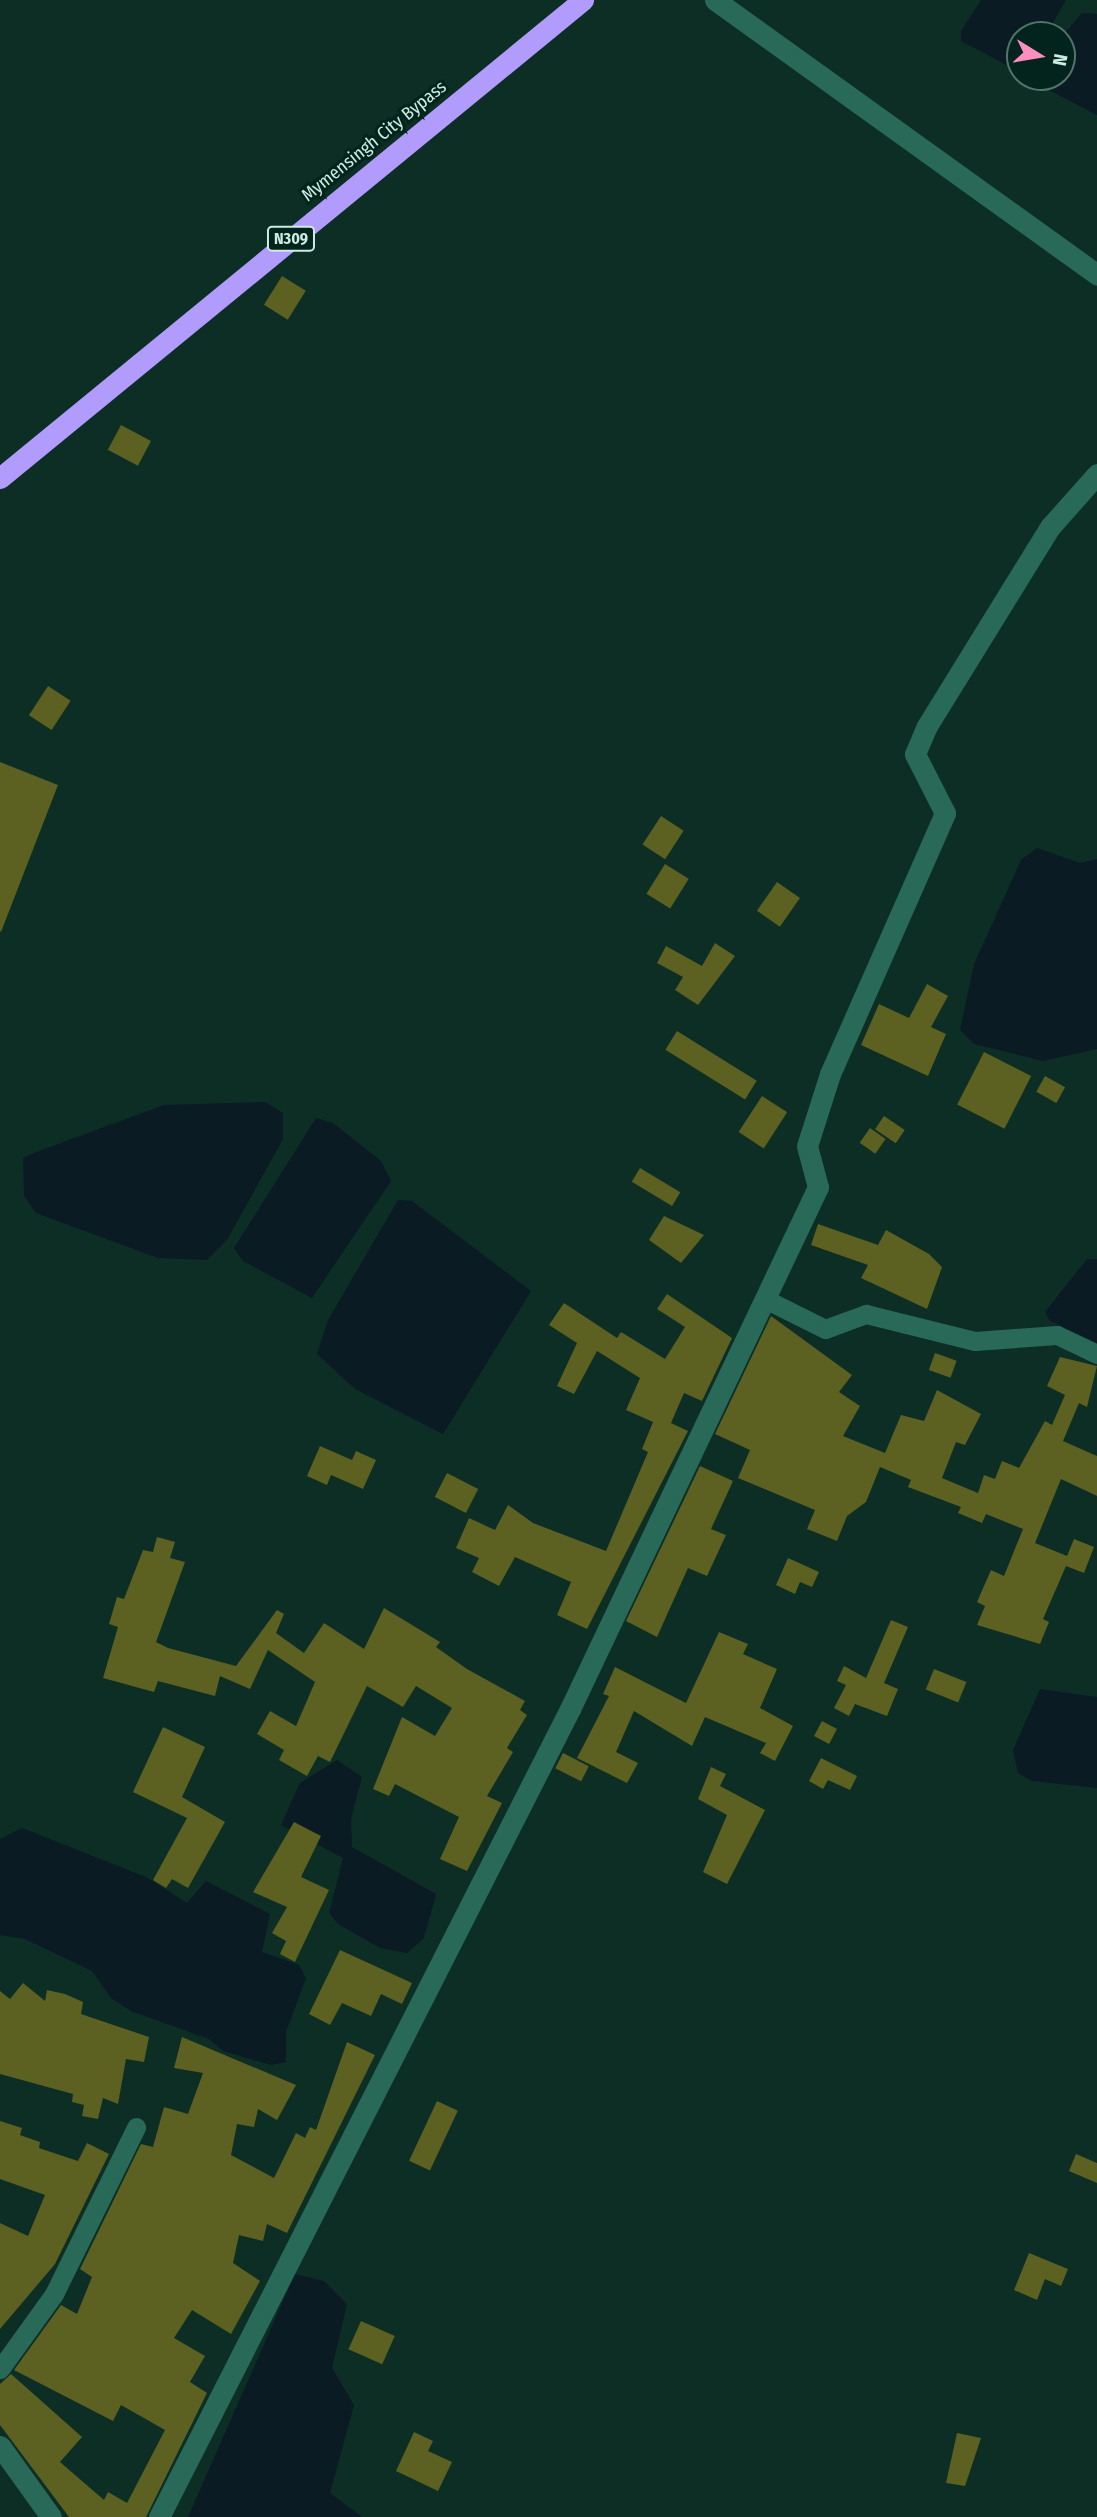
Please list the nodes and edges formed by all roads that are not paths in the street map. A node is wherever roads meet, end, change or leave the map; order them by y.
1 (583, 0) edge
2 (715, 0) edge
3 (1097, 275) edge
4 (1097, 474) edge
5 (0, 478) edge
6 (767, 1300) junction
7 (1097, 1354) edge
8 (136, 2127) dead end
9 (0, 2369) edge
10 (0, 2446) edge
11 (8, 2466) edge
12 (51, 2517) edge
13 (159, 2517) edge

1 - 5 highway, Mymensingh City Bypass / N309
2 - 3 street
4 - 6 street
6 - 7 street
6 - 13 street
8 - 9 street
10 - 11 street
11 - 12 street

